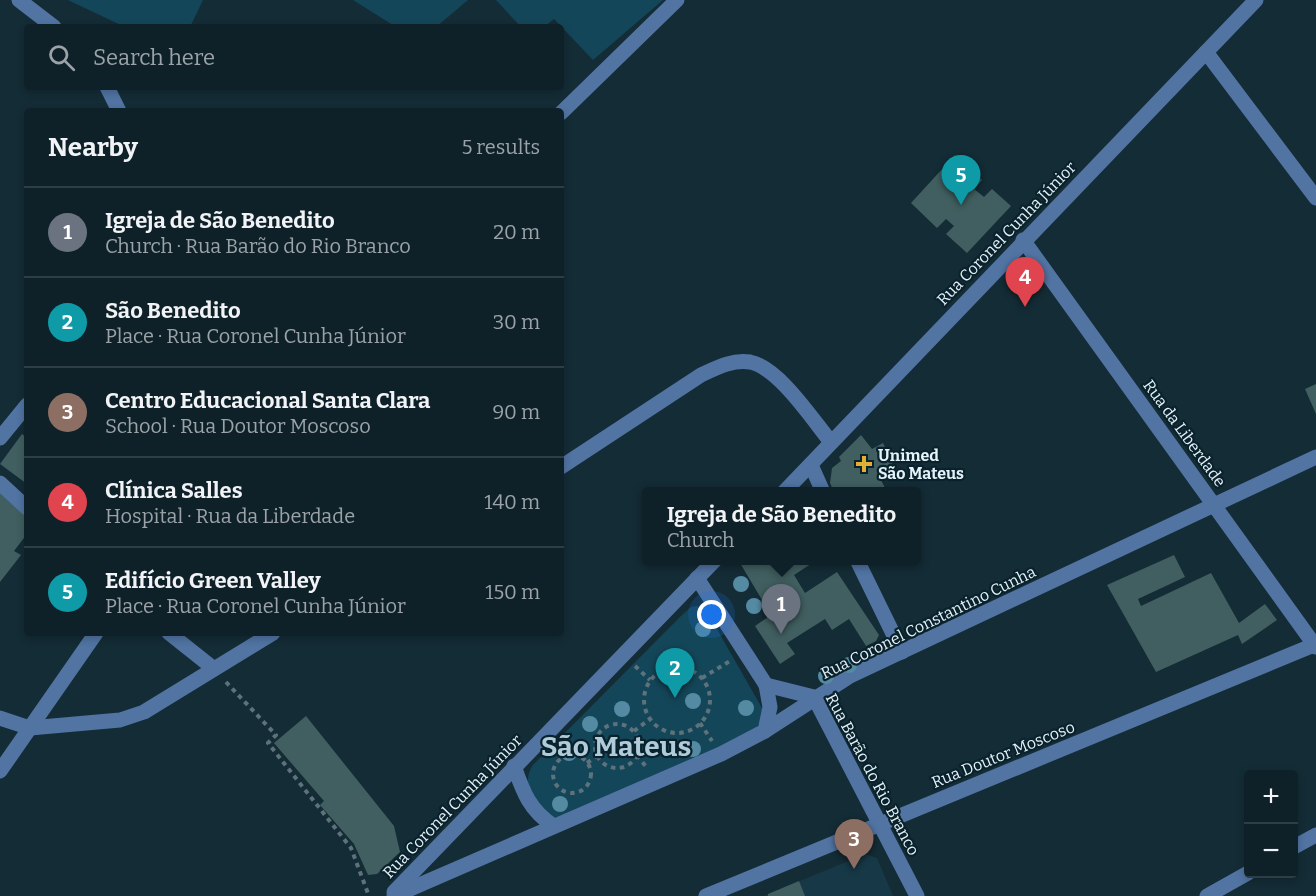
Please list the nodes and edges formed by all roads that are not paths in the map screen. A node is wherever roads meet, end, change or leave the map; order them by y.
1 (19, 0) edge
2 (677, 0) edge
3 (1256, 0) edge
4 (50, 24) edge
5 (1206, 52) junction
6 (108, 90) edge
7 (118, 108) edge
8 (564, 111) edge
9 (1316, 198) edge
10 (1023, 240) junction
11 (24, 409) edge
12 (0, 438) edge
13 (831, 442) junction
14 (1316, 457) edge
15 (564, 465) edge
16 (811, 465) junction
17 (0, 483) edge
18 (789, 487) edge
19 (822, 487) edge
20 (24, 505) edge
21 (1214, 505) junction
22 (711, 565) edge
23 (859, 565) edge
24 (698, 578) junction
25 (94, 636) edge
26 (173, 636) edge
27 (268, 636) edge
28 (1315, 646) edge
29 (902, 652) junction
30 (213, 668) junction
31 (766, 686) junction
32 (814, 697) junction
33 (0, 718) edge
34 (30, 728) junction
35 (765, 731) junction
36 (514, 766) junction
37 (0, 771) edge
38 (881, 824) junction
39 (554, 826) junction
40 (1316, 834) edge
41 (1298, 844) edge
42 (1244, 875) edge
43 (392, 896) edge
44 (706, 896) edge
45 (917, 896) edge
46 (1207, 896) edge

1 - 4 street
2 - 8 street
3 - 5 street, Rua Coronel Cunha Júnior
5 - 9 street
5 - 10 street, Rua Coronel Cunha Júnior
6 - 7 street
10 - 13 street, Rua Coronel Cunha Júnior
10 - 21 street, Rua da Liberdade
11 - 12 street
13 - 15 street
13 - 16 street, Rua Coronel Cunha Júnior
14 - 21 street, Rua Coronel Constantino Cunha
16 - 18 street, Rua Coronel Cunha Júnior
16 - 19 street
17 - 20 street
21 - 28 street, Rua da Liberdade
21 - 29 street, Rua Coronel Constantino Cunha
22 - 24 street, Rua Coronel Cunha Júnior
23 - 29 street
24 - 31 street
24 - 36 street, Rua Coronel Cunha Júnior
25 - 34 street
26 - 30 street
27 - 30 street
28 - 38 street, Rua Doutor Moscoso
29 - 32 street, Rua Coronel Constantino Cunha
30 - 34 street
31 - 32 street, Rua Barão do Rio Branco
31 - 35 street
32 - 35 street, Rua Coronel Constantino Cunha
32 - 38 street, Rua Barão do Rio Branco
33 - 34 street
34 - 37 street
35 - 39 street, Rua Coronel Constantino Cunha
36 - 39 street
36 - 43 street, Rua Coronel Cunha Júnior
38 - 44 street, Rua Doutor Moscoso
38 - 45 street, Rua Barão do Rio Branco
39 - 43 street, Rua Coronel Constantino Cunha
40 - 41 street
42 - 46 street

